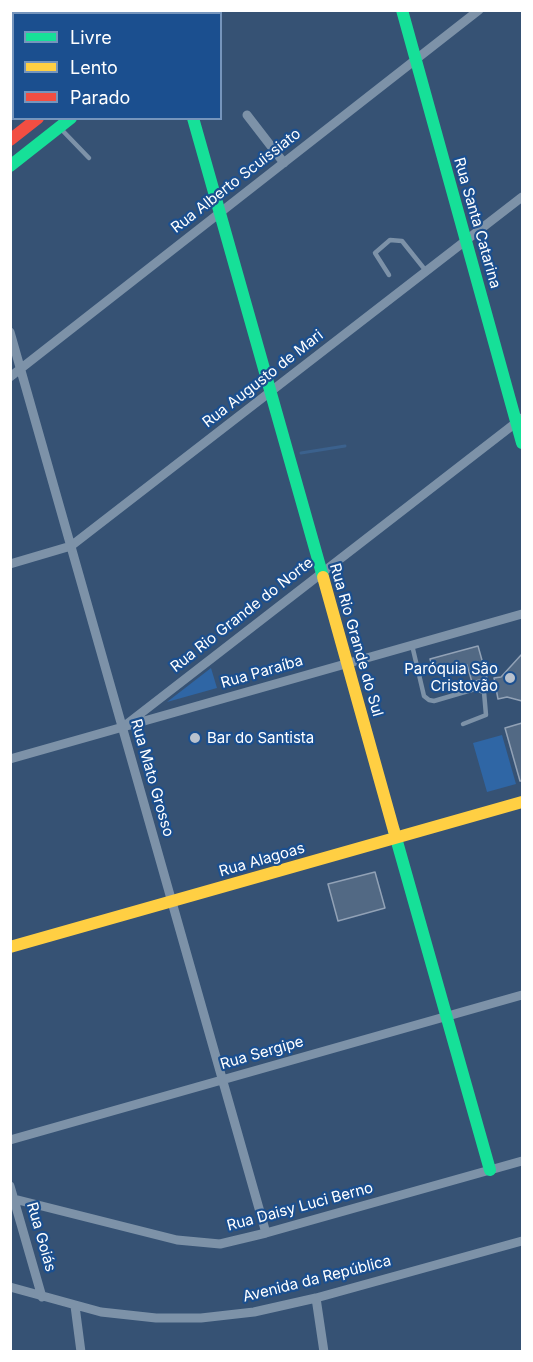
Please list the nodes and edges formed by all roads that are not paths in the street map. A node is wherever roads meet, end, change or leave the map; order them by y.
1 (402, 10) edge
2 (479, 10) edge
3 (416, 60) junction
4 (247, 115) dead end
5 (35, 120) edge
6 (69, 120) edge
7 (195, 120) edge
8 (60, 128) junction
9 (10, 140) edge
10 (89, 158) dead end
11 (284, 163) junction
12 (10, 166) edge
13 (522, 197) edge
14 (220, 213) junction
15 (466, 240) junction
16 (426, 271) junction
17 (389, 275) dead end
18 (10, 332) edge
19 (21, 369) junction
20 (10, 377) edge
21 (270, 392) junction
22 (520, 420) edge
23 (522, 442) edge
24 (71, 546) junction
25 (10, 564) edge
26 (321, 573) junction
27 (522, 614) edge
28 (412, 645) junction
29 (347, 663) junction
30 (463, 724) dead end
31 (122, 727) junction
32 (10, 759) edge
33 (522, 802) edge
34 (396, 838) junction
35 (172, 901) junction
36 (10, 947) edge
37 (522, 995) edge
38 (446, 1017) junction
39 (222, 1080) junction
40 (10, 1140) edge
41 (522, 1161) edge
42 (490, 1170) junction
43 (10, 1186) edge
44 (14, 1199) junction
45 (266, 1233) junction
46 (522, 1241) edge
47 (10, 1287) edge
48 (42, 1297) junction
49 (316, 1298) junction
50 (75, 1306) junction
51 (81, 1352) edge
52 (324, 1352) edge

1 - 3 street, Rua Santa Catarina
2 - 3 street, Rua Alberto Scuissiato
3 - 11 street, Rua Alberto Scuissiato
3 - 15 street, Rua Santa Catarina
4 - 11 street
5 - 9 street
6 - 8 street
7 - 14 street, Rua Rio Grande do Sul
8 - 10 lane
8 - 12 street
11 - 14 street, Rua Alberto Scuissiato
13 - 15 street, Rua Augusto de Mari
14 - 19 street, Rua Alberto Scuissiato
14 - 21 street, Rua Rio Grande do Sul
15 - 16 street, Rua Augusto de Mari
15 - 22 street, Rua Santa Catarina
16 - 17 lane
16 - 21 street, Rua Augusto de Mari
18 - 19 street, Rua Mato Grosso
19 - 20 street, Rua Alberto Scuissiato
19 - 24 street, Rua Mato Grosso
21 - 24 street, Rua Augusto de Mari
21 - 26 street, Rua Rio Grande do Sul
22 - 23 street, Rua Santa Catarina
22 - 26 street, Rua Rio Grande do Norte
24 - 25 street, Rua Augusto de Mari
24 - 31 street, Rua Mato Grosso
26 - 29 street, Rua Rio Grande do Sul
26 - 31 street, Rua Rio Grande do Norte
27 - 28 street, Rua Paraíba
28 - 29 street, Rua Paraíba
28 - 30 lane
29 - 31 street, Rua Paraíba
29 - 34 street, Rua Rio Grande do Sul
31 - 32 street, Rua Paraíba
31 - 35 street, Rua Mato Grosso
33 - 34 street, Rua Alagoas
34 - 35 street, Rua Alagoas
34 - 38 street, Rua Rio Grande do Sul
35 - 36 street, Rua Alagoas
35 - 39 street, Rua Mato Grosso
37 - 38 street, Rua Sergipe
38 - 39 street, Rua Sergipe
38 - 42 street, Rua Rio Grande do Sul
39 - 40 street, Rua Sergipe
39 - 45 street, Rua Mato Grosso
41 - 42 street, Rua Daisy Luci Berno
42 - 45 street, Rua Daisy Luci Berno
43 - 44 street, Rua Goiás
44 - 45 street, Rua Daisy Luci Berno
44 - 48 street, Rua Goiás
46 - 49 street, Avenida da República
47 - 48 street, Avenida da República
48 - 50 street, Avenida da República
49 - 50 street, Avenida da República
49 - 52 street
50 - 51 street

